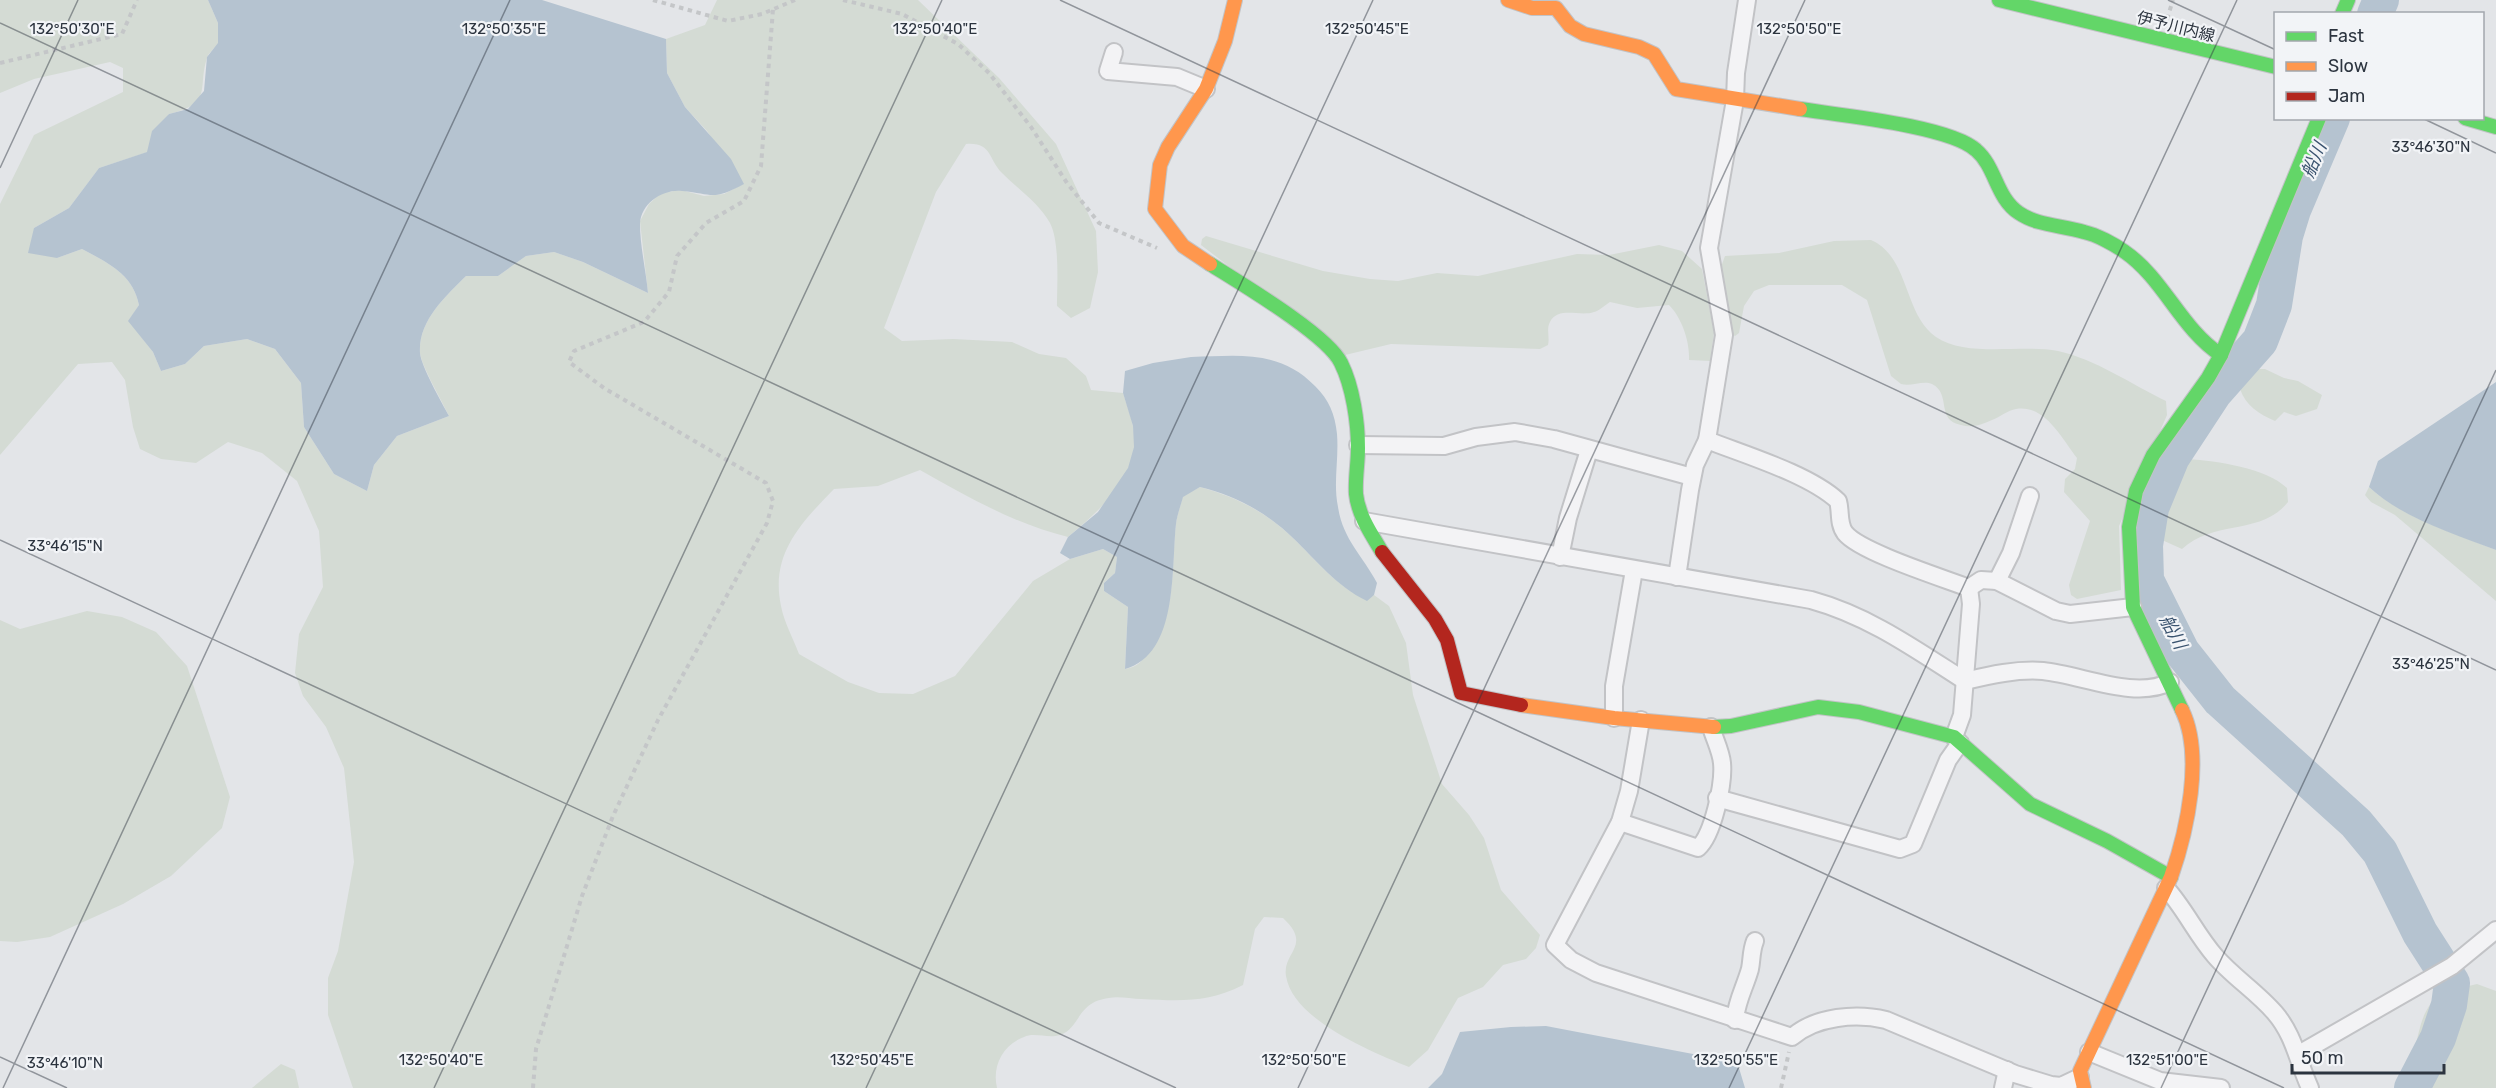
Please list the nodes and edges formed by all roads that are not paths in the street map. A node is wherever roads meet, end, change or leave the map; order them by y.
1 (1236, 0) edge
2 (1508, 0) edge
3 (1747, 0) edge
4 (1999, 0) edge
5 (1114, 52) dead end
6 (2274, 67) edge
7 (1206, 89) junction
8 (1735, 100) junction
9 (2318, 120) edge
10 (2472, 120) edge
11 (2496, 127) edge
12 (2221, 355) junction
13 (1707, 440) junction
14 (1358, 445) junction
15 (1589, 450) junction
16 (1692, 477) junction
17 (2031, 495) dead end
18 (1364, 521) junction
19 (1560, 556) junction
20 (1634, 570) junction
21 (1677, 577) junction
22 (1997, 581) junction
23 (1969, 588) junction
24 (2133, 607) junction
25 (1965, 681) junction
26 (2170, 682) junction
27 (1614, 718) junction
28 (1641, 720) junction
29 (1711, 727) junction
30 (1957, 740) junction
31 (1717, 798) junction
32 (1620, 822) junction
33 (2168, 883) junction
34 (2496, 930) edge
35 (1755, 941) dead end
36 (1735, 1020) junction
37 (2089, 1052) junction
38 (2300, 1054) junction
39 (2007, 1070) junction
40 (2082, 1083) edge
41 (2003, 1088) edge
42 (2221, 1088) edge
43 (2310, 1088) edge

1 - 7 street
2 - 8 street
3 - 8 street
4 - 6 street, 伊予川内線
5 - 7 street
7 - 14 street
8 - 12 street
8 - 13 street
9 - 12 street
10 - 11 street
12 - 24 street
13 - 16 street
13 - 23 street
14 - 15 street
14 - 18 street
15 - 16 street
15 - 19 street
16 - 21 street
17 - 22 street
18 - 19 street
18 - 27 street
19 - 20 street
20 - 21 street
20 - 27 street
21 - 25 street
22 - 23 street
22 - 24 street
23 - 25 street
24 - 26 street
25 - 26 street
25 - 30 street
26 - 33 street
27 - 28 street
28 - 29 street
28 - 32 street
29 - 30 street
29 - 31 street
30 - 31 street
30 - 33 street
31 - 32 street
32 - 36 street
33 - 37 street
33 - 38 street
34 - 38 street
35 - 36 street
36 - 39 street
37 - 40 street
37 - 42 street
38 - 43 street
39 - 40 street
39 - 41 street

